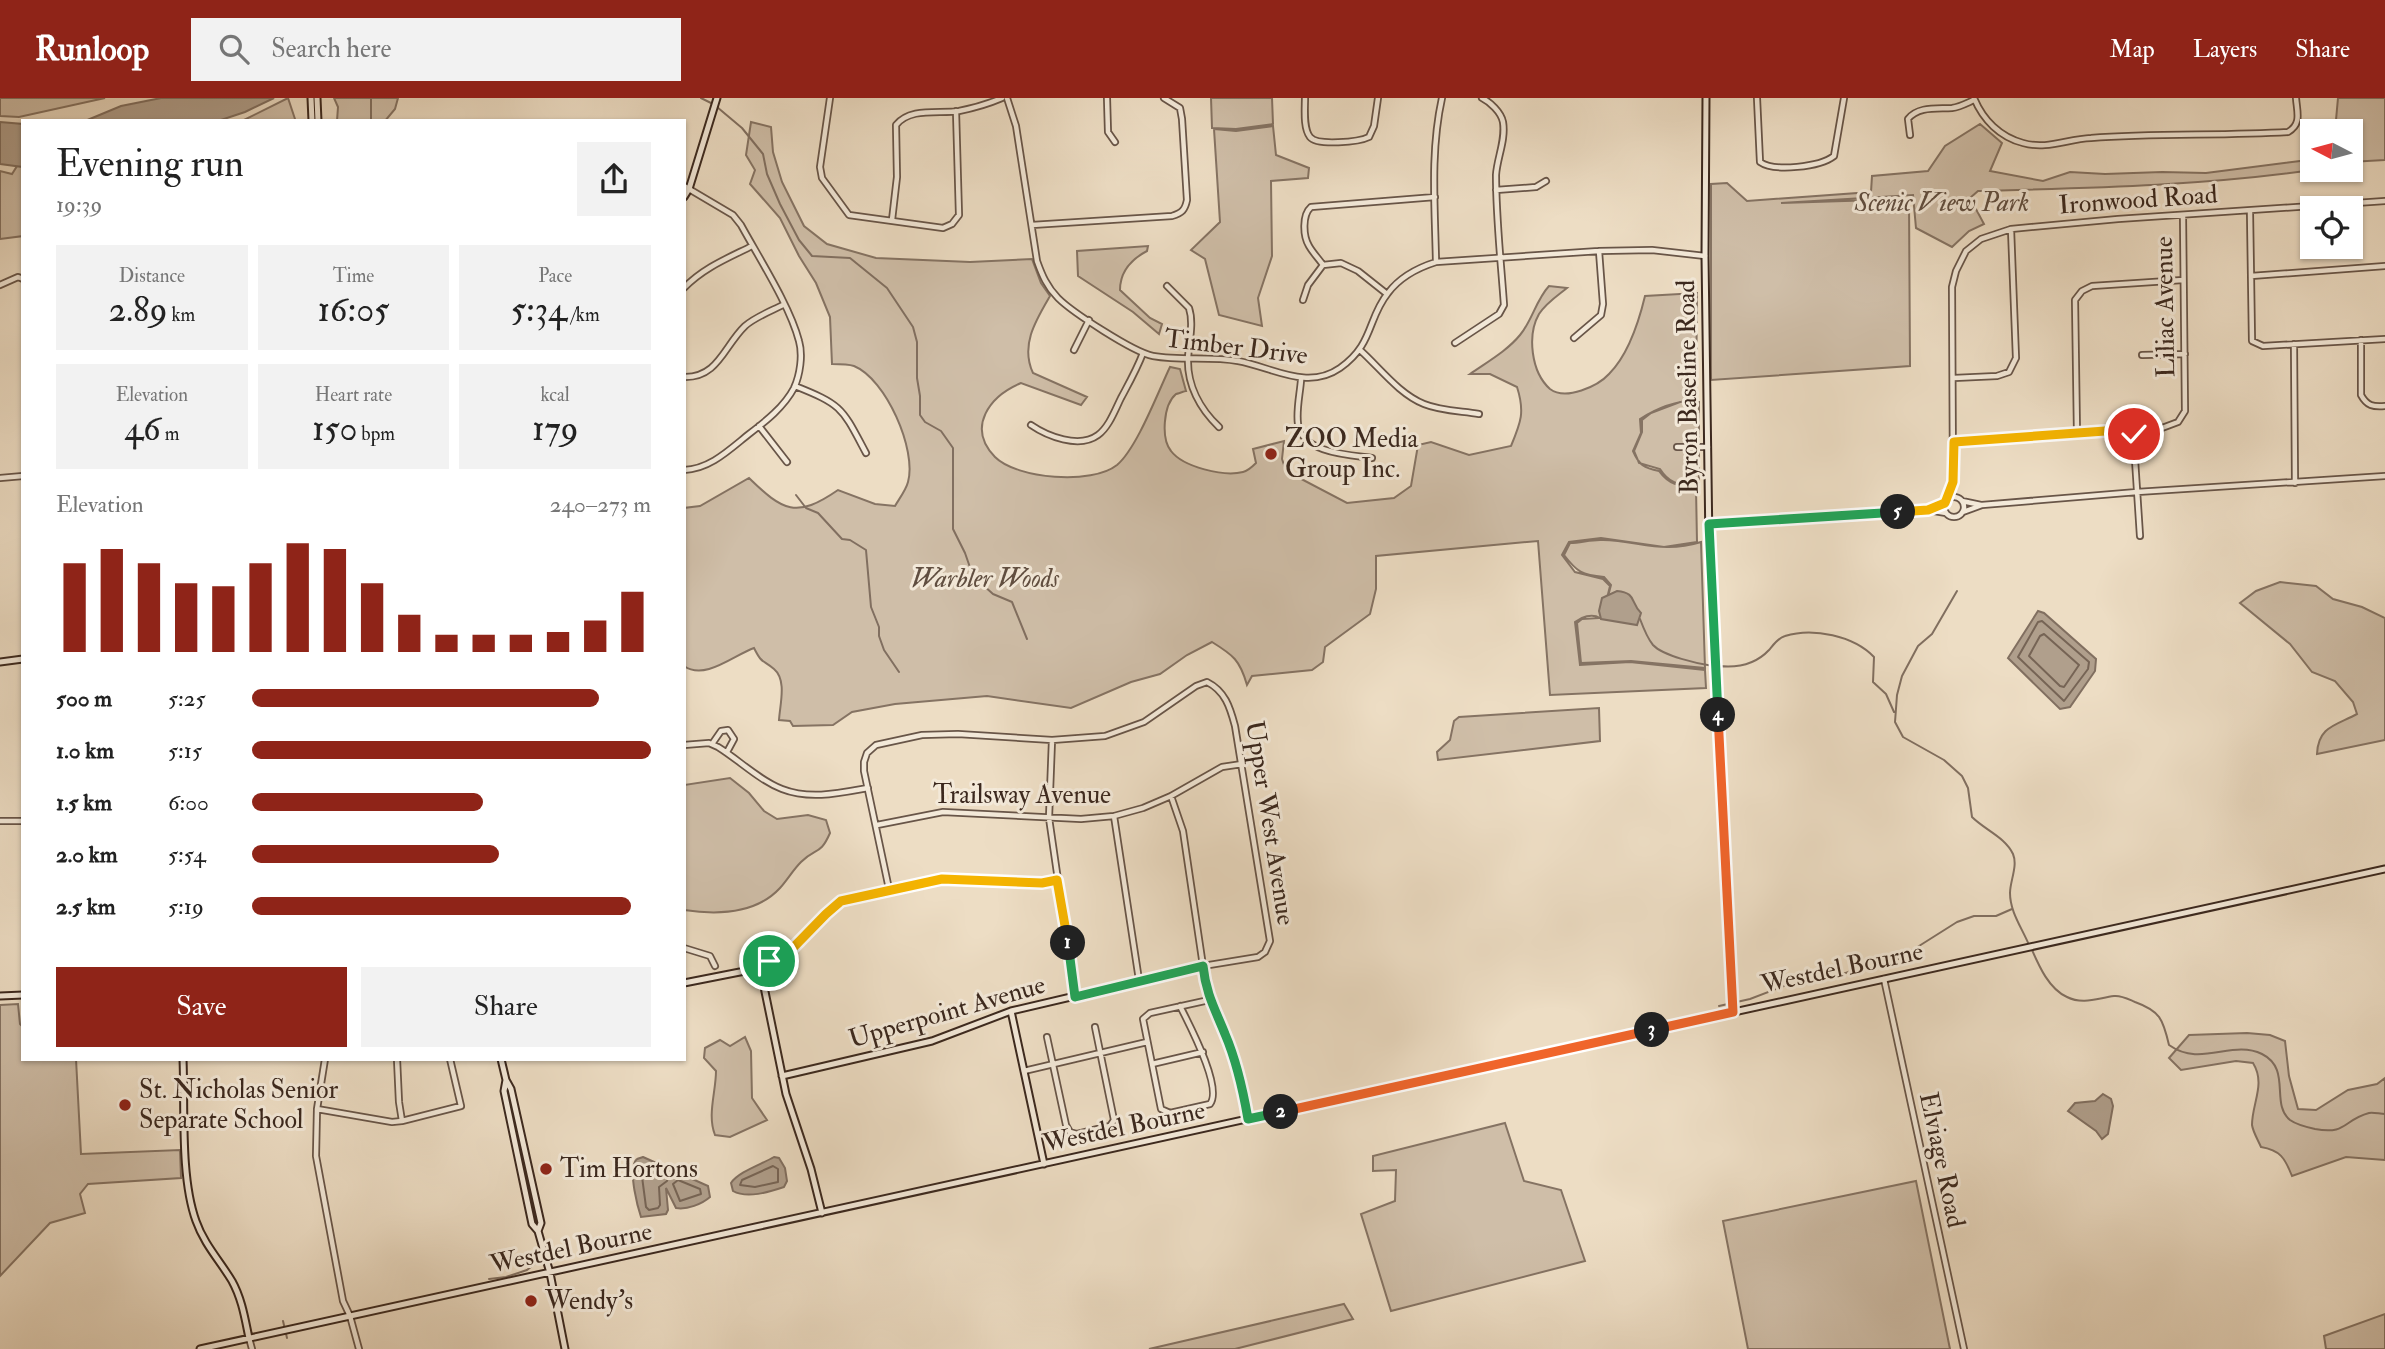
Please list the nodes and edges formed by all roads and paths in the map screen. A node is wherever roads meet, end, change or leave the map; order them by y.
1 (314, 98) edge
2 (717, 98) edge
3 (830, 98) edge
4 (1005, 98) edge
5 (1107, 98) edge
6 (1164, 98) edge
7 (1305, 98) edge
8 (1378, 98) edge
9 (1443, 98) edge
10 (1482, 98) edge
11 (1706, 98) edge
12 (1757, 98) edge
13 (1844, 98) edge
14 (2296, 98) edge
15 (1974, 99) edge
16 (956, 111) junction
17 (312, 119) edge
18 (317, 119) edge
19 (1910, 135) dead end
20 (1115, 142) dead end
21 (1546, 181) dead end
22 (687, 187) edge
23 (1496, 190) junction
24 (1435, 197) junction
25 (2385, 201) edge
26 (2250, 212) junction
27 (2183, 216) junction
28 (892, 220) junction
29 (1032, 225) junction
30 (2011, 229) junction
31 (752, 246) junction
32 (1599, 251) junction
33 (1705, 256) junction
34 (1500, 257) junction
35 (1436, 262) junction
36 (1323, 265) junction
37 (2385, 266) edge
38 (2252, 276) junction
39 (21, 278) edge
40 (2183, 280) junction
41 (0, 285) edge
42 (686, 286) edge
43 (1167, 286) dead end
44 (1387, 294) junction
45 (1303, 300) dead end
46 (783, 304) junction
47 (1089, 320) junction
48 (1574, 338) dead end
49 (2385, 339) edge
50 (2361, 340) junction
51 (1455, 343) dead end
52 (2294, 344) junction
53 (1074, 350) dead end
54 (1360, 350) junction
55 (1143, 353) junction
56 (2185, 354) junction
57 (2142, 355) dead end
58 (1188, 358) junction
59 (686, 377) edge
60 (1954, 378) junction
61 (1301, 380) junction
62 (795, 386) junction
63 (2385, 406) edge
64 (1479, 414) dead end
65 (1031, 425) dead end
66 (759, 426) junction
67 (1219, 427) dead end
68 (2133, 429) junction
69 (2077, 433) junction
70 (1954, 442) junction
71 (1677, 447) dead end
72 (1709, 447) junction
73 (866, 453) dead end
74 (1372, 458) dead end
75 (787, 462) dead end
76 (686, 470) edge
77 (21, 476) edge
78 (2385, 477) edge
79 (0, 478) edge
80 (1953, 482) junction
81 (2295, 483) junction
82 (2137, 492) junction
83 (1960, 500) junction
84 (1946, 501) junction
85 (1982, 505) junction
86 (1928, 510) junction
87 (1963, 512) junction
88 (1946, 513) junction
89 (1709, 524) junction
90 (2140, 536) dead end
91 (21, 659) edge
92 (0, 662) edge
93 (1052, 740) junction
94 (712, 744) junction
95 (686, 745) edge
96 (727, 752) junction
97 (1242, 764) junction
98 (868, 788) junction
99 (1171, 796) junction
100 (1114, 816) junction
101 (1049, 818) junction
102 (0, 821) edge
103 (21, 821) edge
104 (877, 825) junction
105 (2385, 869) edge
106 (1057, 880) junction
107 (889, 890) junction
108 (686, 949) edge
109 (770, 963) junction
110 (715, 966) dead end
111 (1203, 966) junction
112 (750, 970) junction
113 (762, 977) junction
114 (1884, 979) junction
115 (1139, 980) junction
116 (686, 982) edge
117 (21, 995) edge
118 (0, 996) edge
119 (1075, 997) junction
120 (1209, 1000) junction
121 (1180, 1006) junction
122 (1011, 1011) junction
123 (1733, 1012) junction
124 (1095, 1027) dead end
125 (1047, 1037) dead end
126 (1147, 1042) junction
127 (1203, 1052) junction
128 (1101, 1053) junction
129 (183, 1061) edge
130 (326, 1061) edge
131 (397, 1061) edge
132 (450, 1061) edge
133 (501, 1061) edge
134 (1053, 1064) junction
135 (1152, 1064) junction
136 (1024, 1071) junction
137 (782, 1076) junction
138 (317, 1109) junction
139 (1248, 1119) junction
140 (402, 1121) junction
141 (1044, 1164) junction
142 (822, 1213) junction
143 (550, 1273) junction
144 (350, 1316) junction
145 (249, 1338) junction
146 (200, 1349) edge
147 (252, 1349) edge
148 (359, 1349) edge
149 (565, 1349) edge
150 (1964, 1349) edge

1 - 17 main road
1 - 18 main road
2 - 22 main road
3 - 28 street
4 - 16 street
4 - 29 street, Timber Drive
5 - 20 street
6 - 29 street
7 - 8 street
9 - 24 street
10 - 23 street
11 - 33 main road, Byron Baseline Road
12 - 13 street
14 - 15 street
15 - 19 street
16 - 28 street
16 - 28 street
21 - 23 street
22 - 31 street
23 - 34 street
24 - 35 street
24 - 36 street
25 - 26 street, Ironwood Road
26 - 27 street, Ironwood Road
26 - 38 street
27 - 30 street, Ironwood Road
27 - 40 street, Liliac Avenue
29 - 47 street, Timber Drive
30 - 60 street, Ironwood Road
30 - 60 street
31 - 42 street
31 - 46 street
32 - 33 street, Timber Drive
32 - 34 street, Timber Drive
32 - 48 street
33 - 72 main road, Byron Baseline Road
34 - 35 street, Timber Drive
34 - 51 street
35 - 44 street, Timber Drive
36 - 44 street
36 - 45 street
37 - 38 street
38 - 52 street
39 - 41 street
40 - 56 street, Liliac Avenue
40 - 69 street
43 - 58 street
44 - 54 street, Timber Drive
46 - 59 street
46 - 62 street
47 - 53 street
47 - 55 street, Timber Drive
49 - 50 street
50 - 52 street
50 - 63 street
52 - 81 street
54 - 61 street, Timber Drive
54 - 64 street
55 - 58 street, Timber Drive
55 - 65 street
56 - 57 street
56 - 68 street, Liliac Avenue
58 - 61 street, Timber Drive
58 - 67 street
60 - 70 street, Ironwood Road
61 - 74 street
62 - 66 street
62 - 73 street
66 - 75 street
66 - 76 street
68 - 69 street, Liliac Avenue
68 - 82 street
69 - 70 street, Liliac Avenue
70 - 80 street, Ironwood Road
71 - 72 street
72 - 89 main road, Byron Baseline Road
77 - 79 street
78 - 81 street
80 - 83 street, Ironwood Road
80 - 84 street, Ironwood Road
81 - 82 street
82 - 85 street
82 - 90 street
83 - 84 street
83 - 85 street
83 - 87 street, Ironwood Road
84 - 86 street
84 - 88 street
85 - 87 street
86 - 88 street
86 - 89 street
87 - 88 street
89 - 123 main road, Byron Baseline Road
91 - 92 main road
93 - 97 street, Upper West Avenue
93 - 98 street, Upper West Avenue
93 - 101 street
94 - 95 street
94 - 96 street
94 - 96 street
96 - 98 street
97 - 99 street, Trailsway Avenue
97 - 111 street, Upper West Avenue
98 - 104 street, Upper West Avenue
99 - 100 street, Trailsway Avenue
99 - 111 street
100 - 101 street, Trailsway Avenue
100 - 115 street
101 - 104 street, Trailsway Avenue
101 - 106 street
102 - 103 street
104 - 107 street, Upper West Avenue
105 - 114 main road, Westdel Bourne
106 - 107 street
106 - 119 street
107 - 109 street
108 - 110 street
109 - 112 main road
109 - 113 main road
111 - 115 main road, Upperpoint Avenue
111 - 120 main road
112 - 113 main road
112 - 116 main road
113 - 137 main road
114 - 123 main road, Westdel Bourne
114 - 150 street, Elviage Road
115 - 119 main road, Upperpoint Avenue
117 - 118 main road
119 - 122 main road, Upperpoint Avenue
120 - 121 street
120 - 139 main road
121 - 126 street
121 - 127 street
122 - 136 main road
122 - 137 main road, Upperpoint Avenue
123 - 139 main road, Westdel Bourne
124 - 128 street
125 - 134 street
126 - 128 street
126 - 135 street
127 - 135 street
127 - 135 street
128 - 134 street
128 - 134 street
129 - 145 main road
130 - 138 street
131 - 140 street
132 - 140 street
133 - 143 main road
134 - 136 street
136 - 141 main road
137 - 142 main road
138 - 140 street
138 - 144 street
139 - 141 main road, Westdel Bourne
141 - 142 main road, Westdel Bourne
142 - 143 main road, Westdel Bourne
143 - 144 main road, Westdel Bourne
143 - 149 main road
144 - 145 main road, Westdel Bourne
144 - 148 street
145 - 146 main road, Westdel Bourne
145 - 147 street

